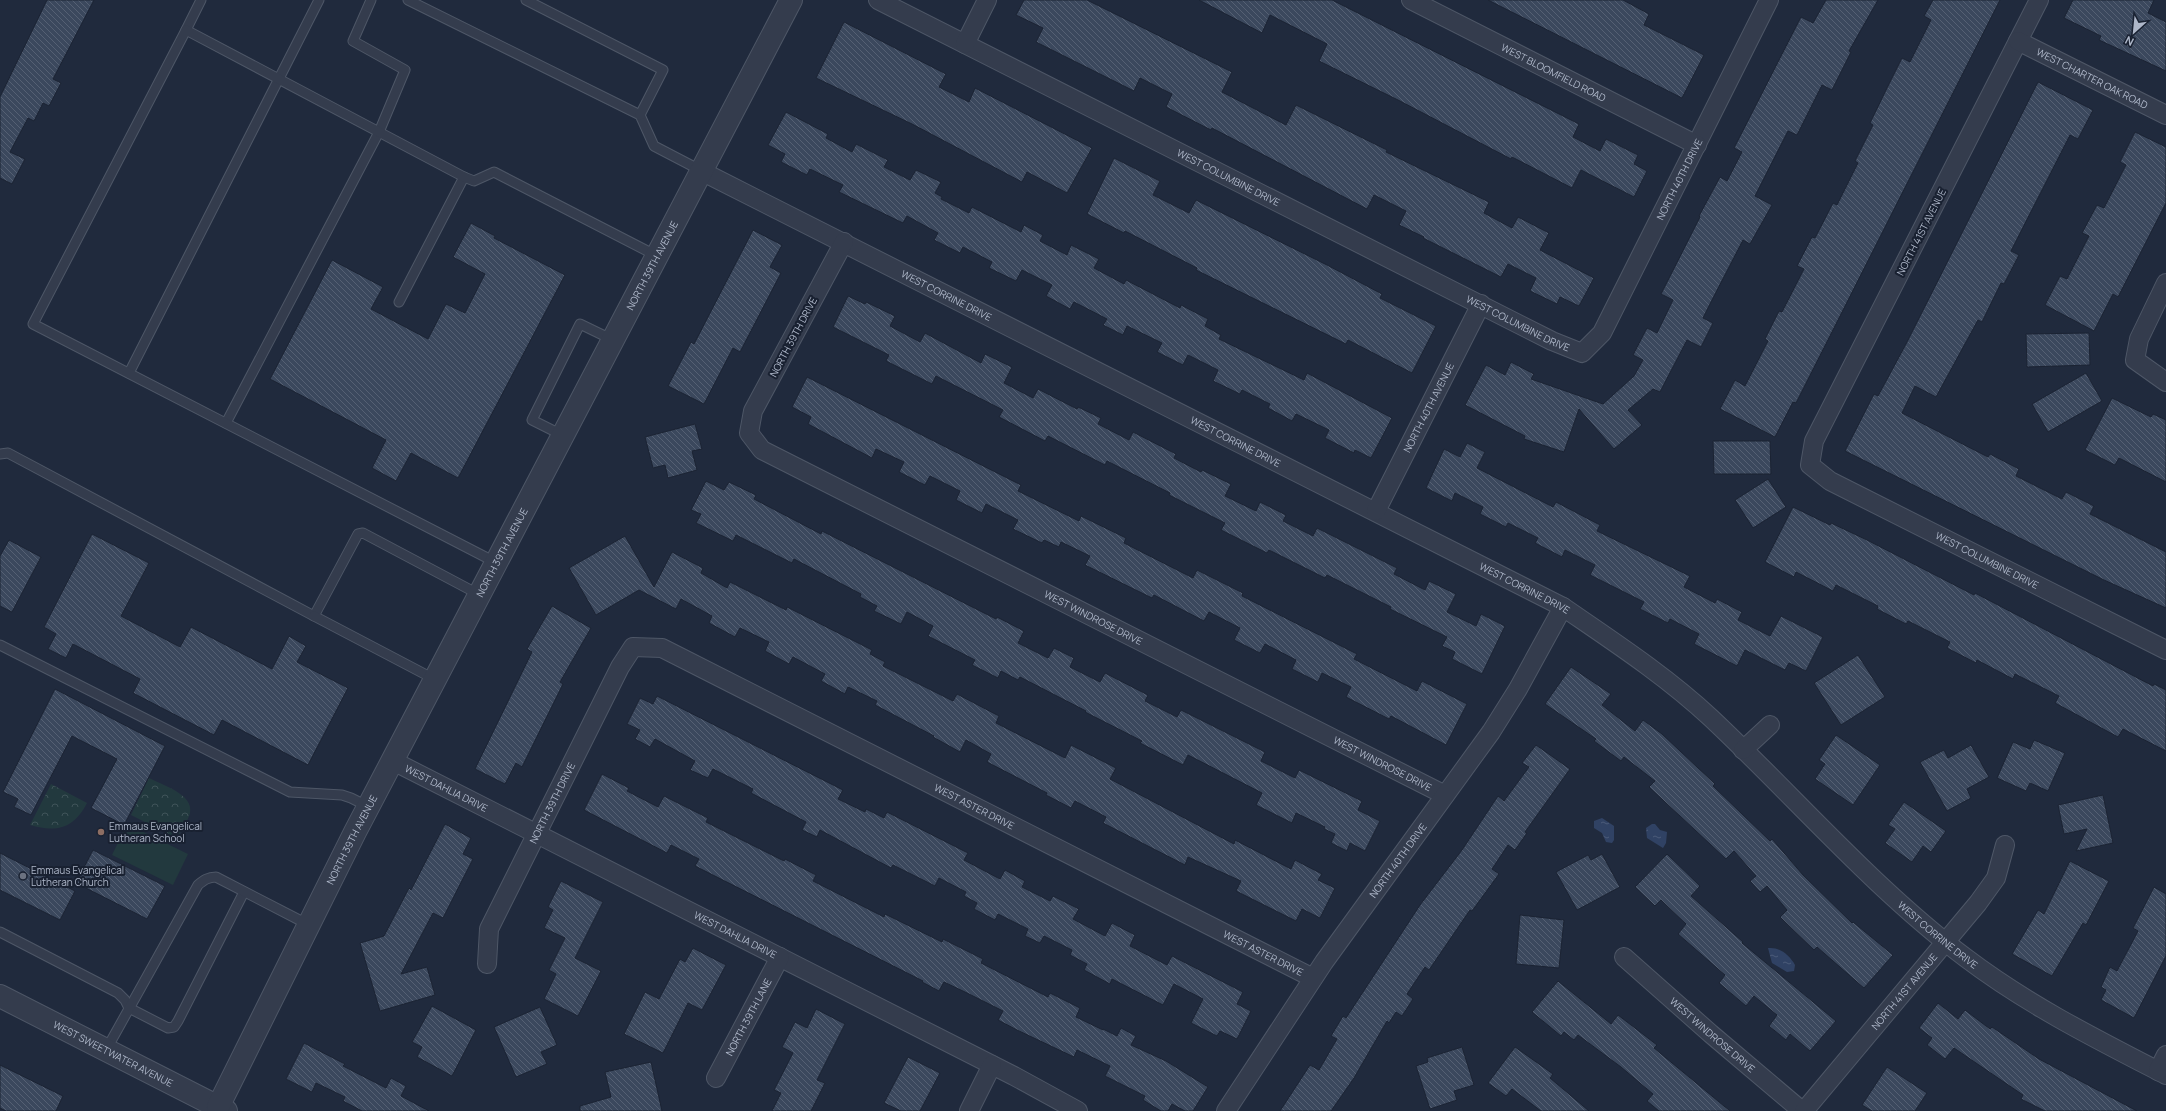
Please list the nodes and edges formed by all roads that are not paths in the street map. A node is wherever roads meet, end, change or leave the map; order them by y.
1 (201, 0) edge
2 (319, 0) edge
3 (371, 0) edge
4 (408, 0) edge
5 (526, 0) edge
6 (792, 0) edge
7 (878, 0) edge
8 (987, 0) edge
9 (1411, 0) edge
10 (1768, 0) edge
11 (2039, 0) edge
12 (186, 30) junction
13 (2018, 41) junction
14 (965, 44) junction
15 (280, 80) junction
16 (640, 115) junction
17 (2166, 115) edge
18 (379, 132) junction
19 (1697, 145) junction
20 (703, 172) junction
21 (464, 176) junction
22 (844, 242) junction
23 (658, 257) junction
24 (2166, 283) edge
25 (398, 302) dead end
26 (1481, 304) junction
27 (614, 340) junction
28 (1582, 353) joint
29 (129, 373) junction
30 (2166, 382) edge
31 (226, 423) junction
32 (749, 433) joint
33 (564, 436) junction
34 (0, 454) edge
35 (1810, 465) joint
36 (1376, 511) junction
37 (497, 563) junction
38 (480, 595) junction
39 (1563, 607) junction
40 (314, 616) junction
41 (0, 645) edge
42 (633, 647) joint
43 (2166, 650) edge
44 (436, 680) junction
45 (1770, 724) dead end
46 (1743, 750) junction
47 (393, 761) junction
48 (1445, 795) junction
49 (369, 807) junction
50 (536, 834) junction
51 (2005, 845) dead end
52 (244, 892) junction
53 (309, 925) junction
54 (0, 932) edge
55 (1946, 941) junction
56 (1624, 956) dead end
57 (780, 957) junction
58 (487, 964) dead end
59 (1313, 978) junction
60 (0, 996) edge
61 (129, 1008) junction
62 (106, 1050) junction
63 (992, 1065) junction
64 (2163, 1067) edge
65 (716, 1078) dead end
66 (222, 1109) edge
67 (969, 1111) edge
68 (1078, 1111) edge
69 (1226, 1111) edge
70 (1803, 1111) edge

1 - 12 lane
2 - 15 lane
3 - 18 lane
4 - 16 lane
5 - 16 lane
6 - 20 street, NORTH 39TH AVENUE
7 - 14 street, WEST COLUMBINE DRIVE
8 - 14 street
9 - 19 street, WEST BLOOMFIELD ROAD
10 - 19 street, NORTH 40TH DRIVE
11 - 13 street, NORTH 41ST AVENUE
12 - 15 lane
12 - 29 lane
13 - 17 street, WEST CHARTER OAK ROAD
13 - 35 street, NORTH 41ST AVENUE
14 - 26 street, WEST COLUMBINE DRIVE
15 - 18 lane
15 - 29 lane
16 - 20 lane
18 - 21 lane
18 - 31 lane
19 - 28 street, NORTH 40TH DRIVE
20 - 22 street, WEST CORRINE DRIVE
20 - 23 street, NORTH 39TH AVENUE
21 - 23 lane
21 - 25 lane
22 - 32 street, NORTH 39TH DRIVE
22 - 36 street, WEST CORRINE DRIVE
23 - 27 street, NORTH 39TH AVENUE
24 - 30 street
26 - 28 street, WEST COLUMBINE DRIVE
26 - 36 street, NORTH 40TH AVENUE
27 - 33 street, NORTH 39TH AVENUE
27 - 33 lane
29 - 31 lane
31 - 37 lane
32 - 48 street, WEST WINDROSE DRIVE
33 - 37 street, NORTH 39TH AVENUE
34 - 40 lane
35 - 43 street, WEST COLUMBINE DRIVE
36 - 39 street, WEST CORRINE DRIVE
37 - 38 street, NORTH 39TH AVENUE
38 - 40 lane
38 - 44 street, NORTH 39TH AVENUE
39 - 46 street, WEST CORRINE DRIVE
39 - 48 street, NORTH 40TH DRIVE
40 - 44 lane
41 - 49 lane
42 - 50 street, NORTH 39TH DRIVE
42 - 59 street, WEST ASTER DRIVE
44 - 47 street, NORTH 39TH AVENUE
45 - 46 street
46 - 55 street, WEST CORRINE DRIVE
47 - 49 street, NORTH 39TH AVENUE
47 - 50 street, WEST DAHLIA DRIVE
48 - 59 street, NORTH 40TH DRIVE
49 - 53 street, NORTH 39TH AVENUE
50 - 57 street, WEST DAHLIA DRIVE
50 - 58 street, NORTH 39TH DRIVE
51 - 55 street, NORTH 41ST AVENUE
52 - 53 lane
52 - 61 lane
52 - 61 lane
53 - 66 street, NORTH 39TH AVENUE
54 - 61 lane
55 - 64 street, WEST CORRINE DRIVE
55 - 70 street, NORTH 41ST AVENUE
56 - 70 street, WEST WINDROSE DRIVE
57 - 63 street, WEST DAHLIA DRIVE
57 - 65 street, NORTH 39TH LANE
59 - 69 street, NORTH 40TH DRIVE
60 - 62 street, WEST SWEETWATER AVENUE
61 - 62 lane
62 - 66 street, WEST SWEETWATER AVENUE
63 - 67 street
63 - 68 street, WEST DAHLIA DRIVE

